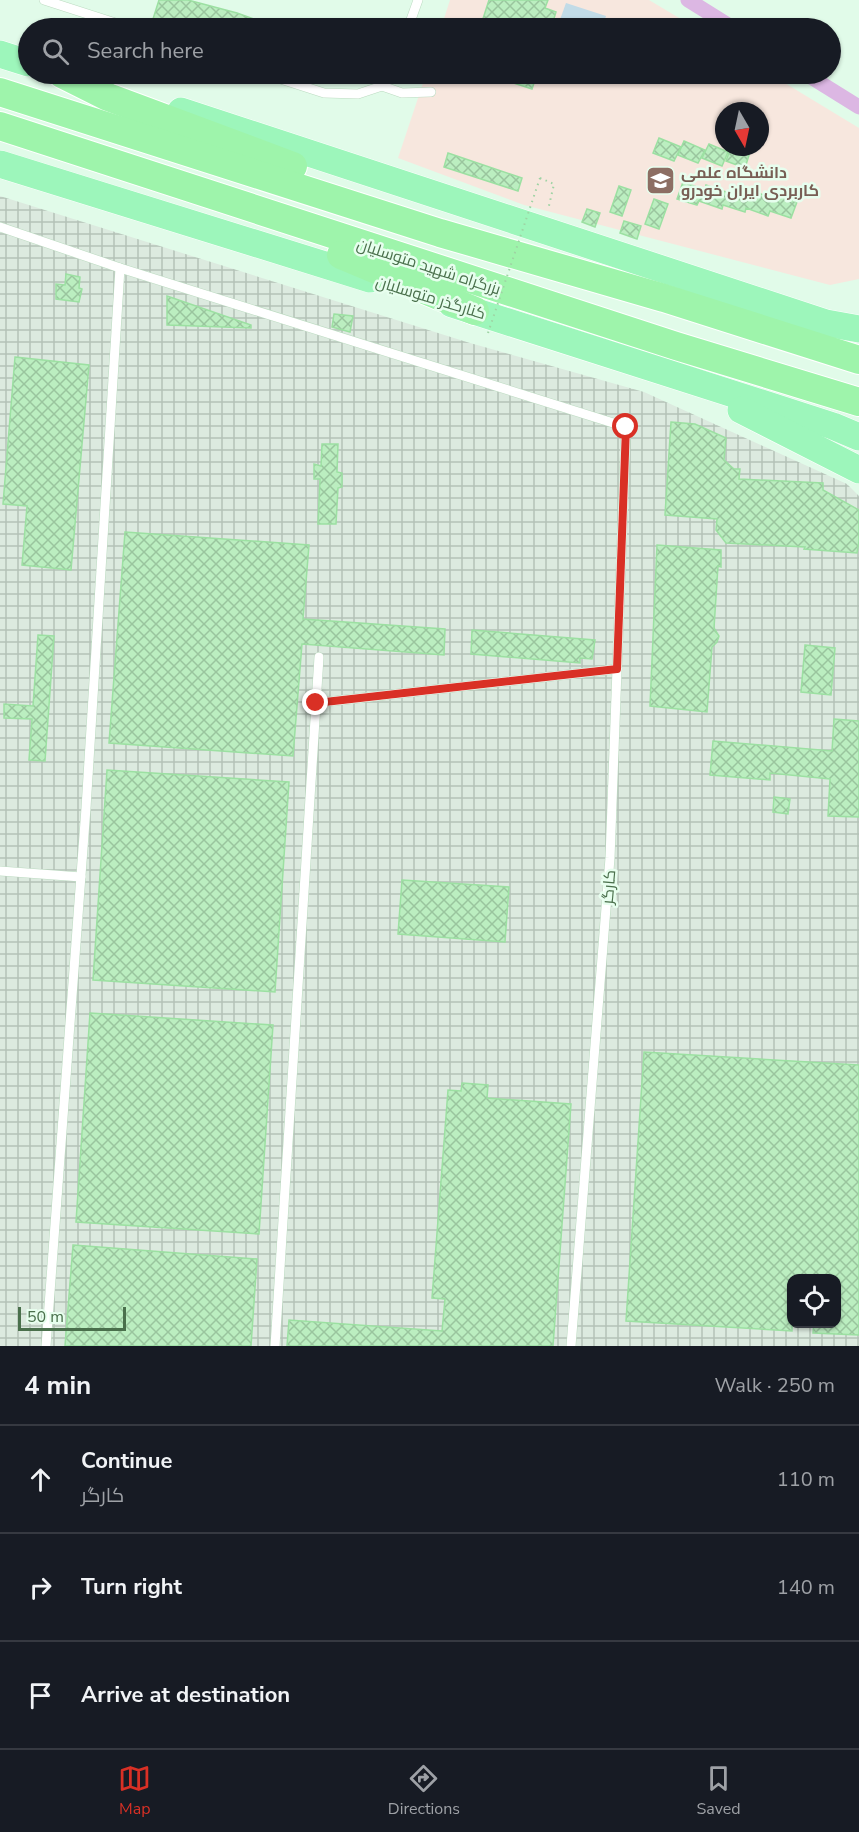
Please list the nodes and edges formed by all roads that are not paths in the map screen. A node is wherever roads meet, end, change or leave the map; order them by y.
1 (44, 0) edge
2 (418, 0) edge
3 (70, 4) edge
4 (106, 18) edge
5 (412, 18) edge
6 (0, 54) edge
7 (18, 60) edge
8 (82, 84) edge
9 (94, 84) edge
10 (296, 84) edge
11 (382, 86) joint
12 (0, 92) edge
13 (432, 92) dead end
14 (0, 126) edge
15 (0, 164) edge
16 (156, 177) junction
17 (0, 227) edge
18 (440, 232) junction
19 (120, 268) junction
20 (481, 322) junction
21 (859, 329) edge
22 (859, 360) edge
23 (671, 373) junction
24 (859, 402) edge
25 (859, 437) edge
26 (859, 470) edge
27 (319, 657) dead end
28 (617, 669) junction
29 (316, 703) junction
30 (0, 871) edge
31 (81, 878) junction
32 (46, 1346) edge
33 (275, 1346) edge
34 (571, 1346) edge

1 - 3 lane
2 - 5 lane
3 - 4 lane
6 - 7 main road
8 - 18 highway
9 - 21 main road
10 - 11 lane
11 - 13 lane
12 - 18 highway
14 - 16 highway, بزرگراه شهید متوسلیان
15 - 20 main road, کنارگذر متوسلیان
16 - 20 highway
16 - 24 highway, بزرگراه شهید متوسلیان
17 - 19 lane
18 - 22 highway
19 - 28 lane, کارگر
19 - 31 lane
20 - 23 main road, کنارگذر متوسلیان
23 - 25 main road, کنارگذر متوسلیان
23 - 26 main road
27 - 29 lane
28 - 29 lane
28 - 34 lane, کارگر
29 - 33 lane
30 - 31 lane
31 - 32 lane

